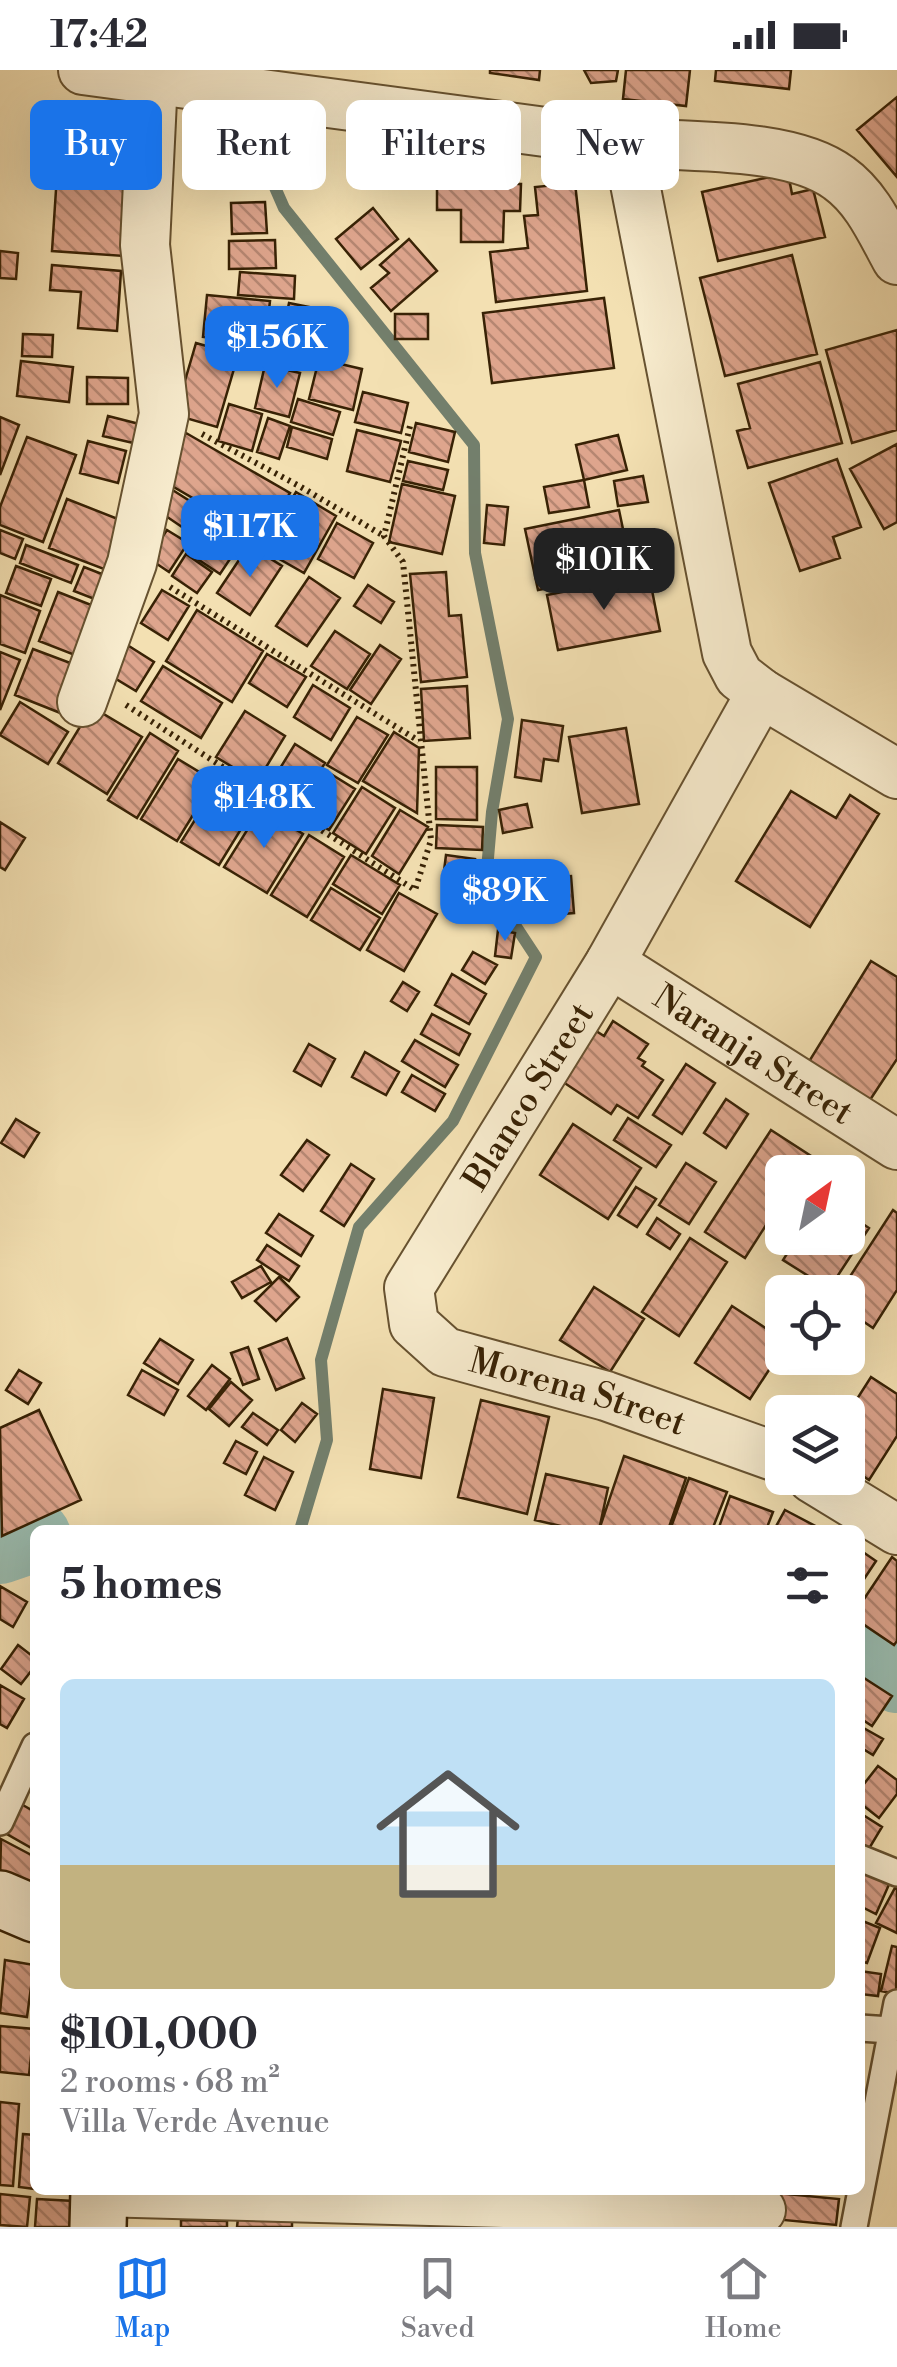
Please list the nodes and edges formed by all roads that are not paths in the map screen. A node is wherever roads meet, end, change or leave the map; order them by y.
1 (83, 70) edge
2 (153, 80) junction
3 (541, 131) edge
4 (679, 147) edge
5 (636, 190) edge
6 (897, 260) edge
7 (86, 692) road end
8 (760, 692) junction
9 (897, 774) edge
10 (610, 962) junction
11 (897, 1144) edge
12 (409, 1288) joint
13 (765, 1454) edge
14 (840, 1495) edge
15 (897, 1530) edge
16 (30, 1757) edge
17 (0, 1822) edge
18 (865, 1860) edge
19 (897, 1873) edge
20 (0, 1899) edge
21 (30, 1912) edge
22 (897, 2004) edge
23 (865, 2028) edge
24 (890, 2030) junction
25 (865, 2163) edge
26 (859, 2195) edge
27 (764, 2200) edge
28 (98, 2203) edge
29 (854, 2227) edge

1 - 2 street
2 - 3 street
2 - 7 street
4 - 6 street
5 - 8 street
8 - 9 street
8 - 10 street, Blanco Street
10 - 11 street, Naranja Street
10 - 12 street, Blanco Street
12 - 13 street, Morena Street
14 - 15 street
16 - 17 lane
18 - 19 lane
20 - 21 street
22 - 24 lane
23 - 24 lane
24 - 25 lane
26 - 29 lane
27 - 28 street

